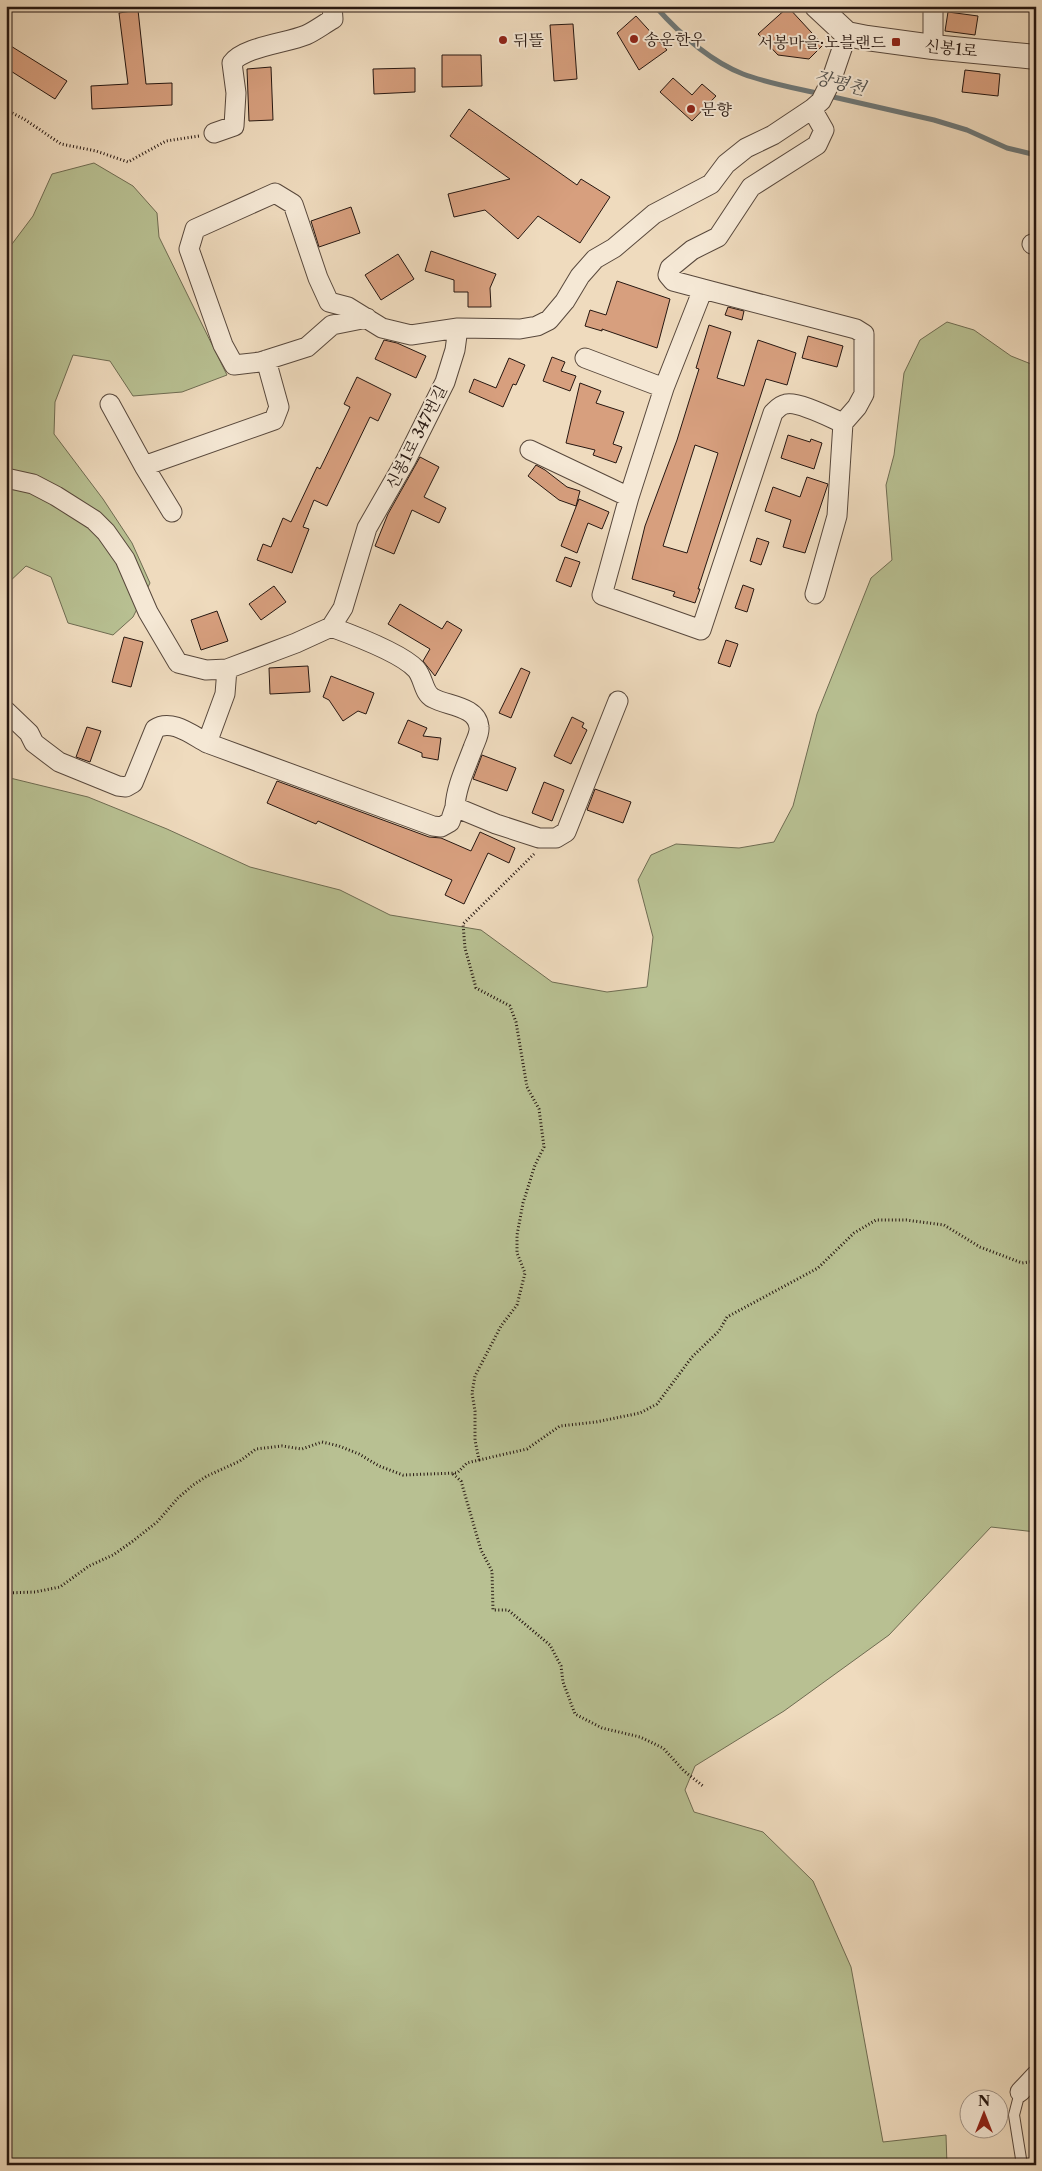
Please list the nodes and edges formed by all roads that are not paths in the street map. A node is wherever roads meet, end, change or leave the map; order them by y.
1 (332, 6) edge
2 (817, 6) edge
3 (933, 6) edge
4 (844, 41) junction
5 (933, 47) junction
6 (1036, 57) edge
7 (817, 105) junction
8 (214, 133) road end
9 (703, 289) junction
10 (367, 318) junction
11 (458, 328) junction
12 (585, 358) dead end
13 (266, 360) junction
14 (664, 388) junction
15 (110, 404) dead end
16 (843, 423) junction
17 (530, 450) dead end
18 (144, 466) junction
19 (6, 478) edge
20 (629, 497) junction
21 (172, 512) dead end
22 (815, 594) dead end
23 (331, 627) junction
24 (228, 669) junction
25 (618, 701) dead end
26 (6, 710) edge
27 (207, 744) junction
28 (456, 807) junction
29 (1036, 2075) edge
30 (1020, 2092) joint
31 (1022, 2165) edge

1 - 8 street
2 - 4 street
3 - 5 street
4 - 5 street, 신봉1로
4 - 7 street
5 - 6 street, 신봉1로
7 - 9 street
7 - 11 street
9 - 14 street
9 - 16 street
10 - 11 street
10 - 13 street
10 - 13 street
11 - 23 street, 신봉1로 347번길
12 - 14 street
13 - 18 street
14 - 20 street
15 - 18 street
16 - 20 street
16 - 22 street
17 - 20 street
18 - 21 street
19 - 24 street
23 - 24 street
23 - 28 street
24 - 27 street
25 - 28 street
26 - 27 street
27 - 28 street
29 - 30 street
30 - 31 lane

